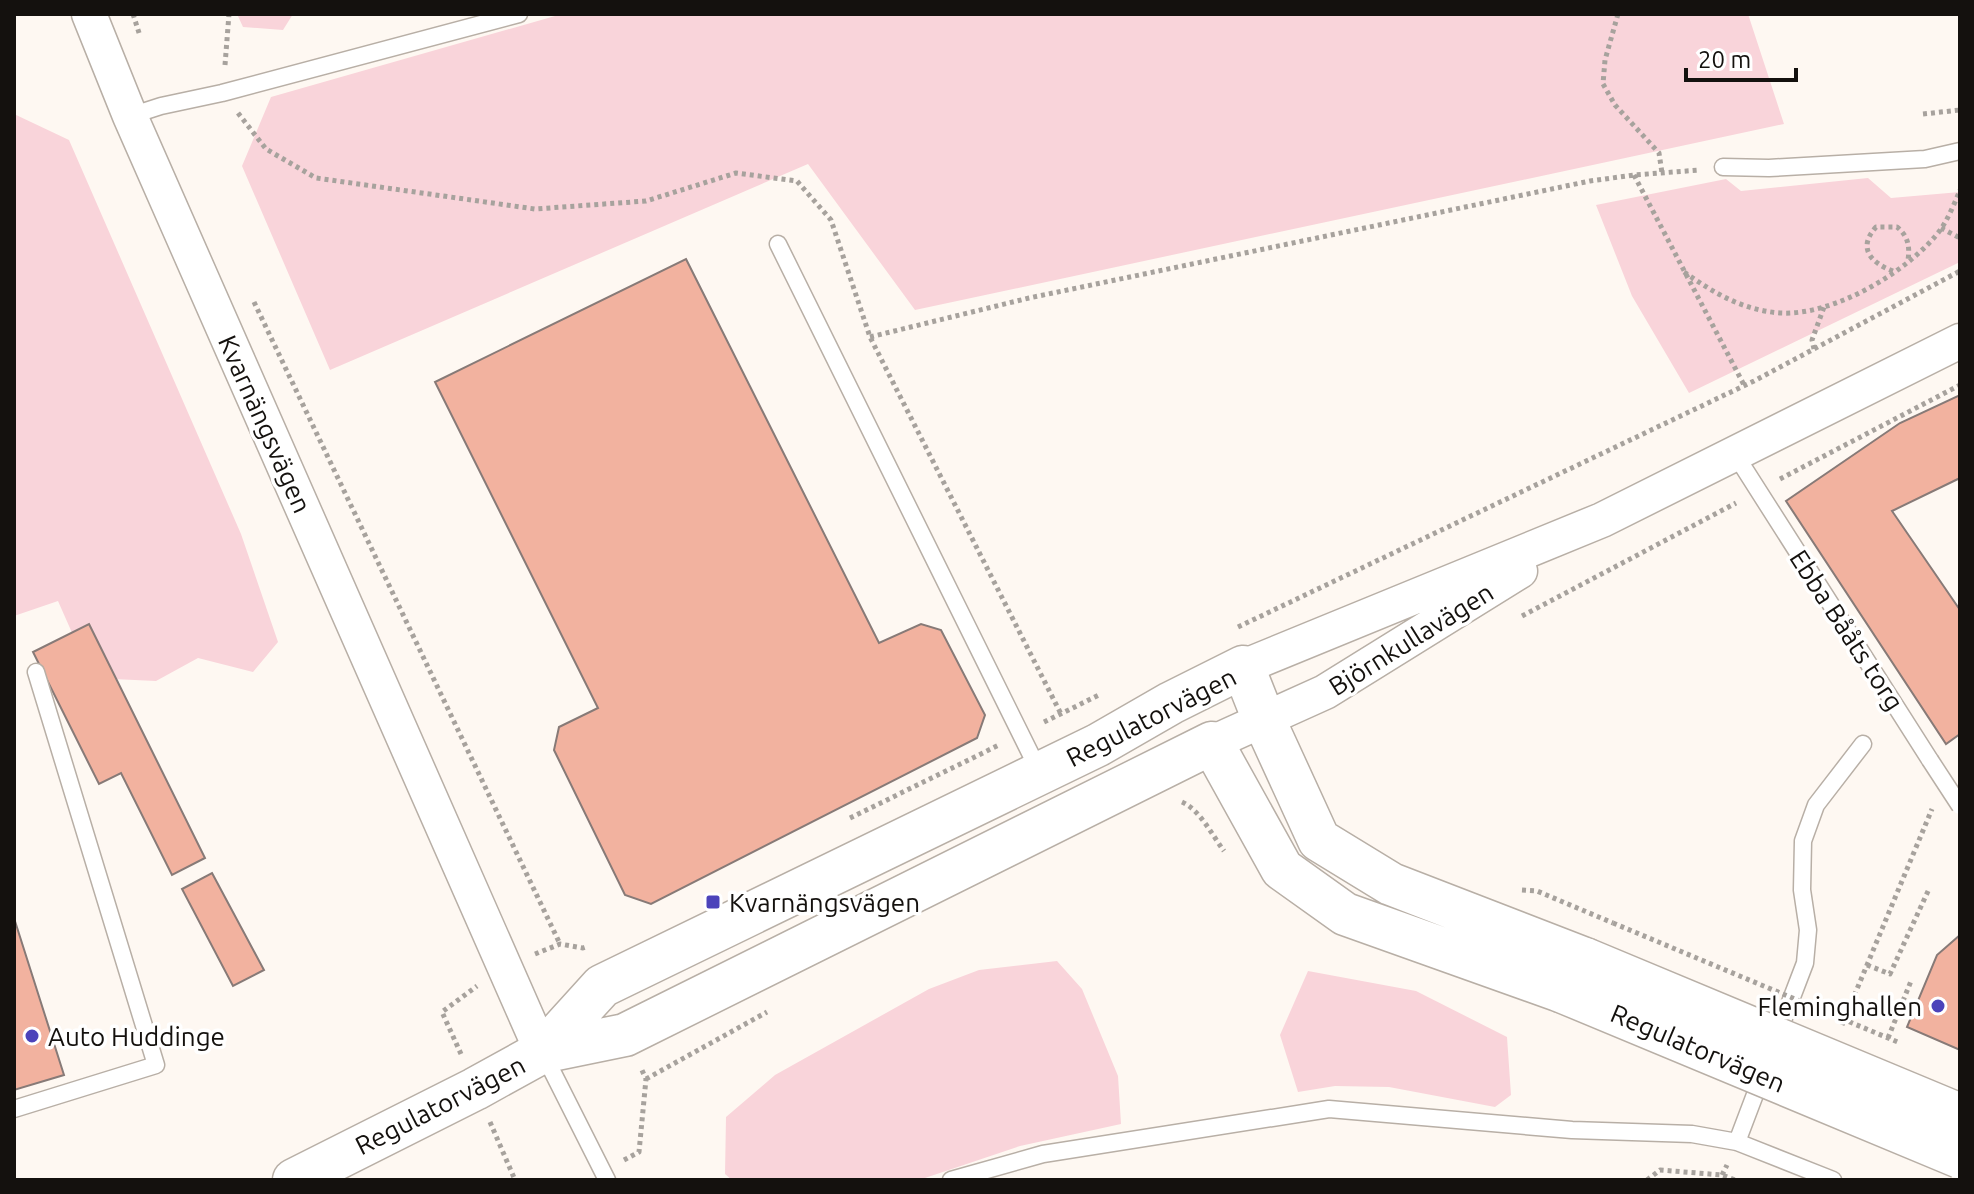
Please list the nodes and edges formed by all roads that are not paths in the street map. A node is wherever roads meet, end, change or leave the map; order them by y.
1 (89, 14) edge
2 (519, 14) edge
3 (130, 116) junction
4 (1960, 151) edge
5 (1723, 167) road end
6 (778, 244) dead end
7 (1960, 341) edge
8 (1735, 454) junction
9 (1602, 520) junction
10 (1237, 649) junction
11 (36, 672) dead end
12 (1188, 694) junction
13 (1264, 720) junction
14 (1212, 743) junction
15 (1863, 744) dead end
16 (1040, 773) junction
17 (1960, 806) edge
18 (542, 1052) junction
19 (14, 1109) edge
20 (1960, 1115) edge
21 (1737, 1142) junction
22 (1960, 1157) edge
23 (294, 1180) edge
24 (607, 1180) edge
25 (951, 1180) edge
26 (1833, 1180) edge

1 - 3 street, Kvarnängsvägen
2 - 3 lane
3 - 18 street, Kvarnängsvägen
4 - 5 lane
6 - 16 lane
7 - 8 street, Björnkullavägen
8 - 9 street, Björnkullavägen
8 - 17 lane, Ebba Bååts torg, bridge
9 - 10 street, Björnkullavägen
9 - 13 street, Björnkullavägen
10 - 12 street, Regulatorvägen
10 - 13 street, Regulatorvägen
11 - 19 lane
12 - 14 street
12 - 16 street, Regulatorvägen
13 - 14 street, Björnkullavägen
13 - 20 street, Regulatorvägen, bridge
14 - 18 street, Regulatorvägen
14 - 22 street, Regulatorvägen, bridge
15 - 21 lane
16 - 18 street, Regulatorvägen
18 - 23 street, Regulatorvägen
18 - 24 lane
21 - 25 lane
21 - 26 lane

